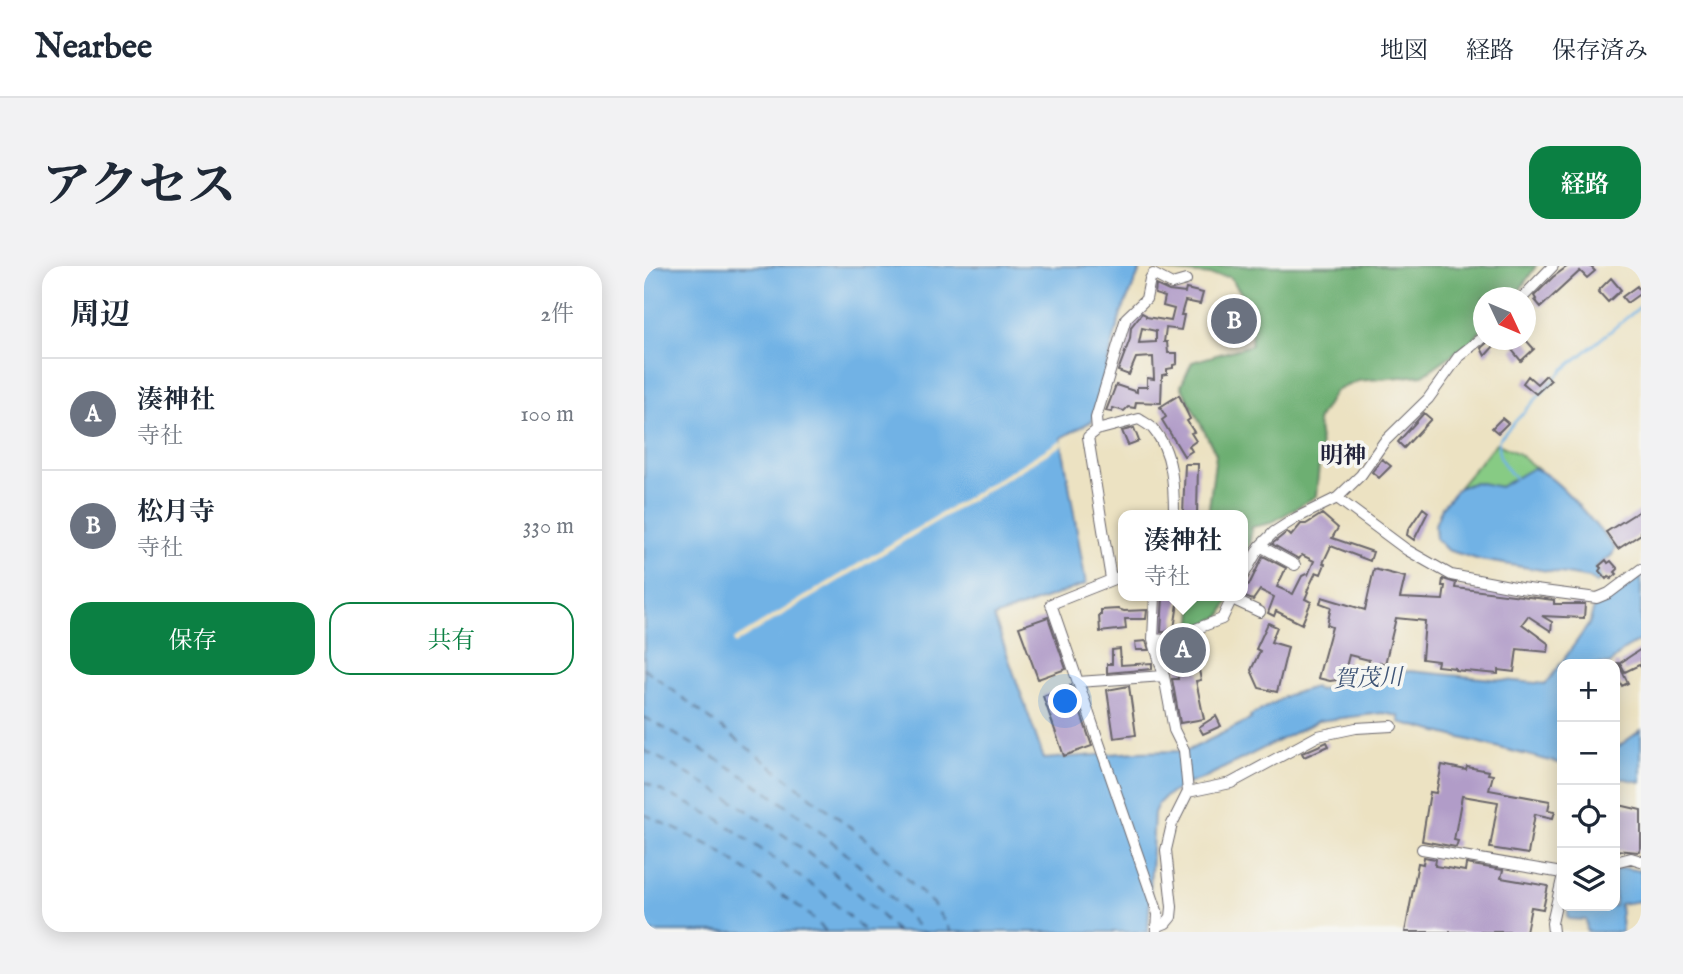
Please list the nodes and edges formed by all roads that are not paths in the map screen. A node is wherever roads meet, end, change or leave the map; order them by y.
1 (1553, 266) edge
2 (1185, 280) dead end
3 (1533, 287) edge
4 (1473, 345) edge
5 (1097, 430) junction
6 (1337, 498) junction
7 (1174, 510) edge
8 (1260, 546) junction
9 (1295, 565) dead end
10 (1248, 567) edge
11 (1641, 569) edge
12 (1118, 577) edge
13 (1111, 579) junction
14 (1155, 601) edge
15 (1230, 601) edge
16 (1240, 601) edge
17 (1261, 612) dead end
18 (1153, 639) junction
19 (1164, 676) junction
20 (1079, 682) junction
21 (1392, 726) dead end
22 (1187, 789) junction
23 (1422, 849) dead end
24 (1620, 861) edge
25 (1641, 861) edge
26 (1557, 872) edge
27 (1557, 901) edge
28 (1156, 929) edge
29 (1553, 932) edge

1 - 3 street
2 - 5 street
4 - 6 street
5 - 7 street
5 - 13 street
6 - 8 street
6 - 11 street
8 - 9 street
8 - 10 street
12 - 13 street
13 - 20 street
14 - 18 street
15 - 18 street
16 - 17 street
18 - 19 street
19 - 20 street
19 - 22 street
20 - 28 street
21 - 22 street
22 - 28 street
23 - 26 street
24 - 25 street
27 - 29 street

